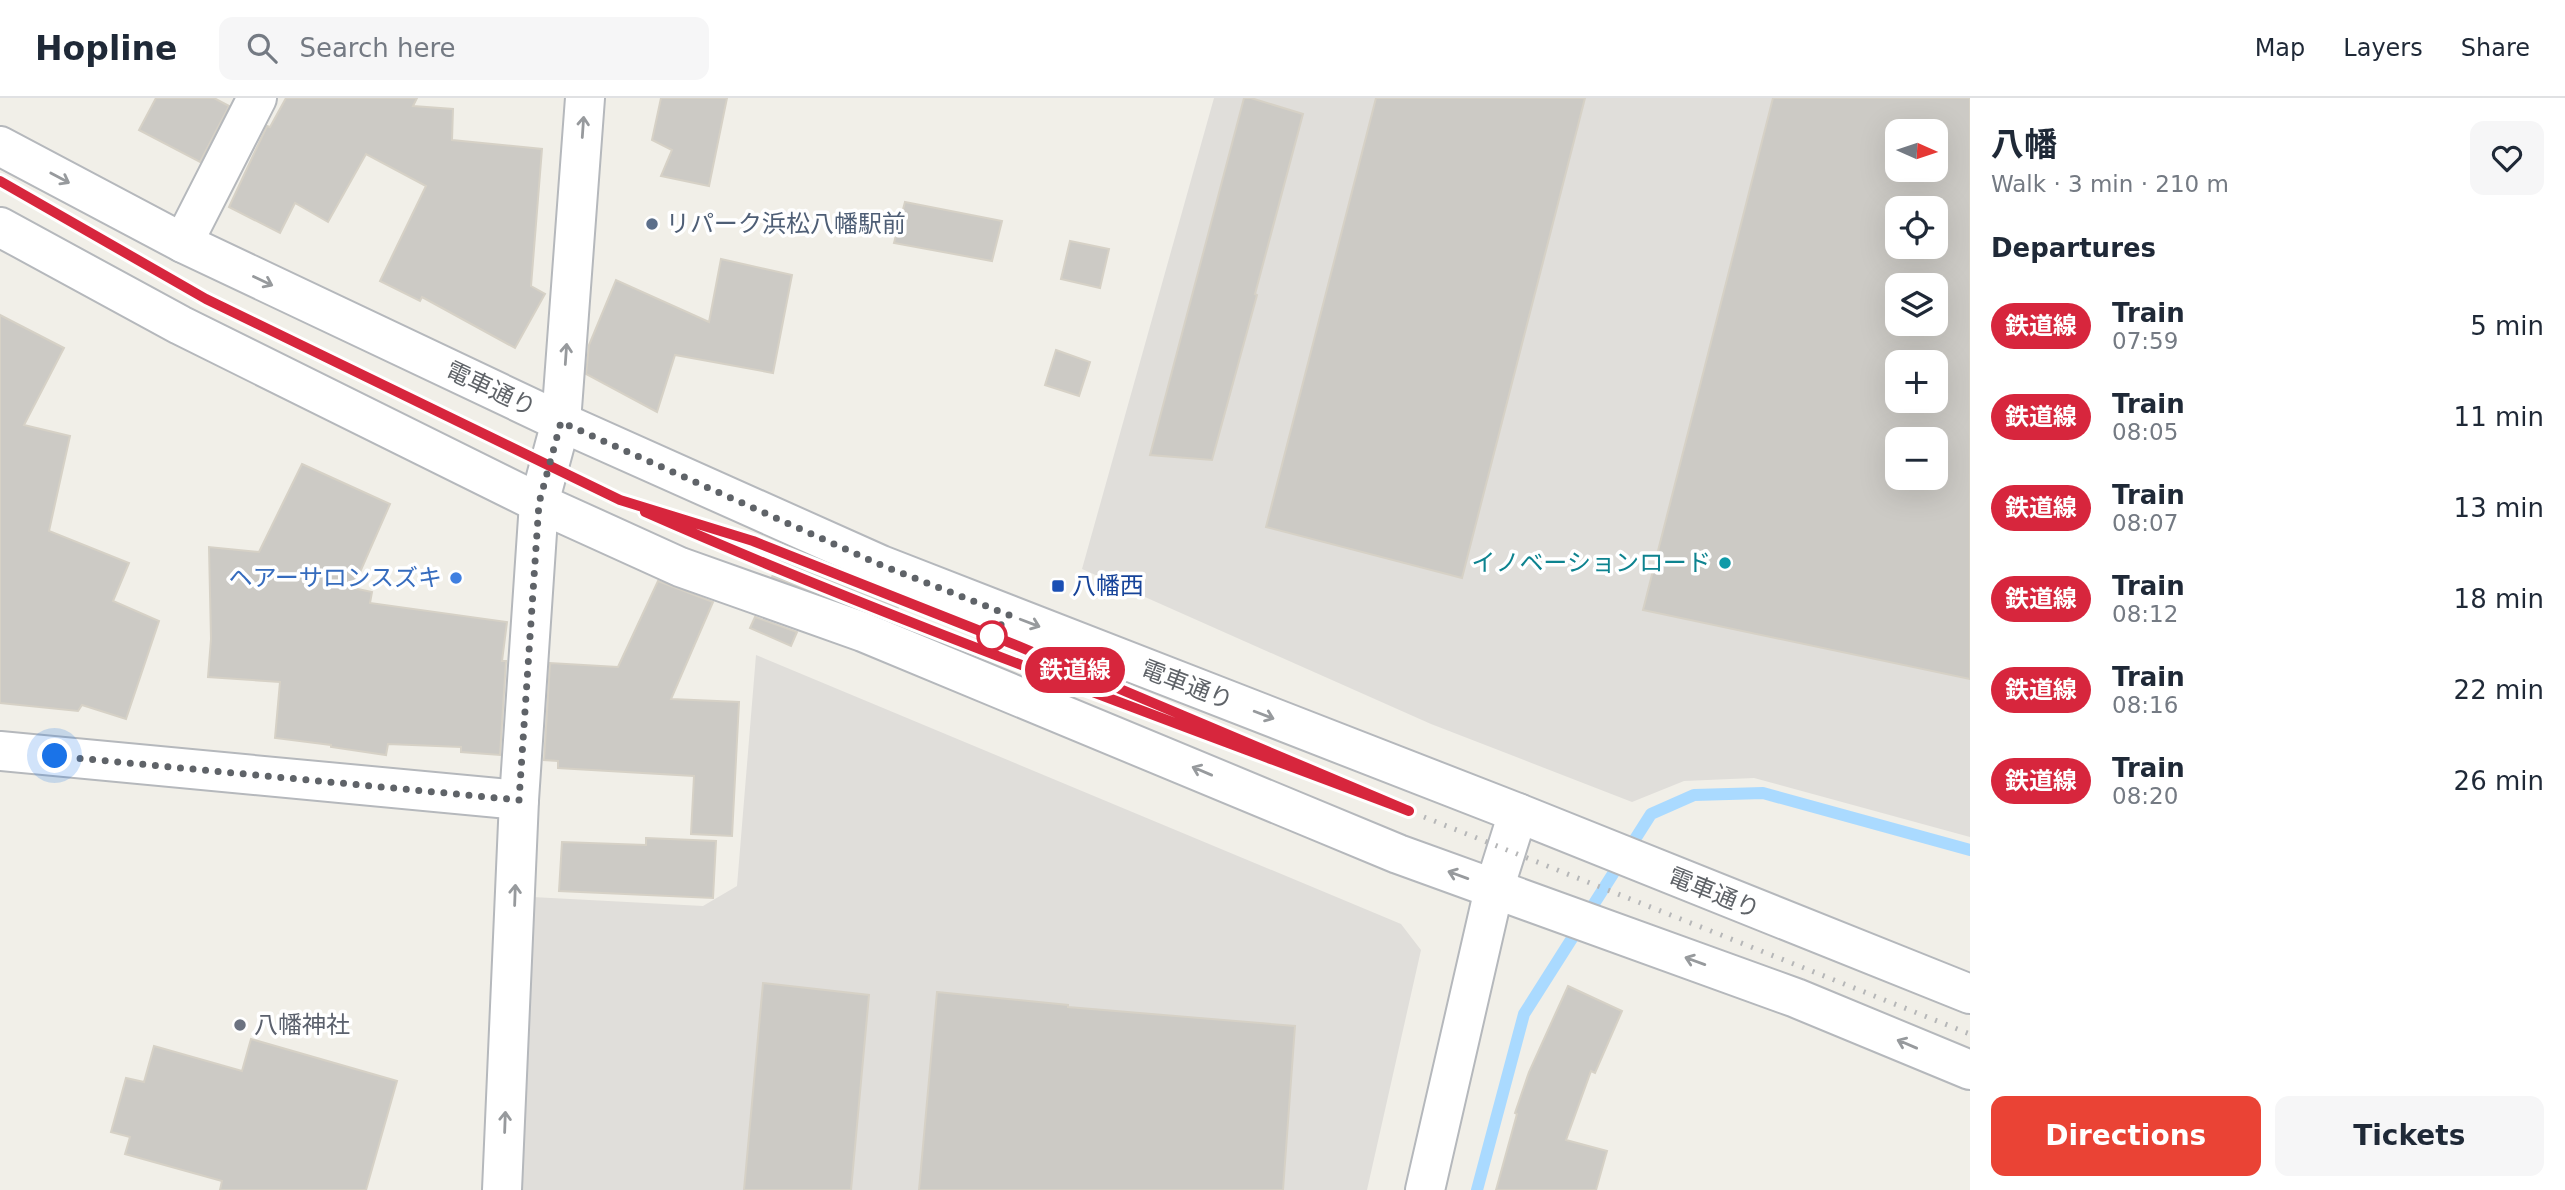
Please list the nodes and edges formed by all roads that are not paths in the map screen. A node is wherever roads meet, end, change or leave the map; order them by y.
1 (585, 98) edge
2 (247, 101) edge
3 (0, 146) edge
4 (0, 227) edge
5 (183, 243) junction
6 (561, 422) junction
7 (539, 503) junction
8 (0, 751) edge
9 (519, 800) junction
10 (1518, 813) junction
11 (1494, 889) junction
12 (1970, 994) edge
13 (1970, 1070) edge
14 (502, 1190) edge
15 (1425, 1190) edge

6 -> 1 street
2 - 5 street
3 -> 5 street, 電車通り
4 - 7 street
5 -> 6 street, 電車通り
6 - 7 street
6 -> 10 street, 電車通り
7 - 9 street
11 -> 7 street
8 - 9 street
14 -> 9 street
10 - 11 street
10 - 12 street, 電車通り
13 -> 11 street
11 - 15 street

